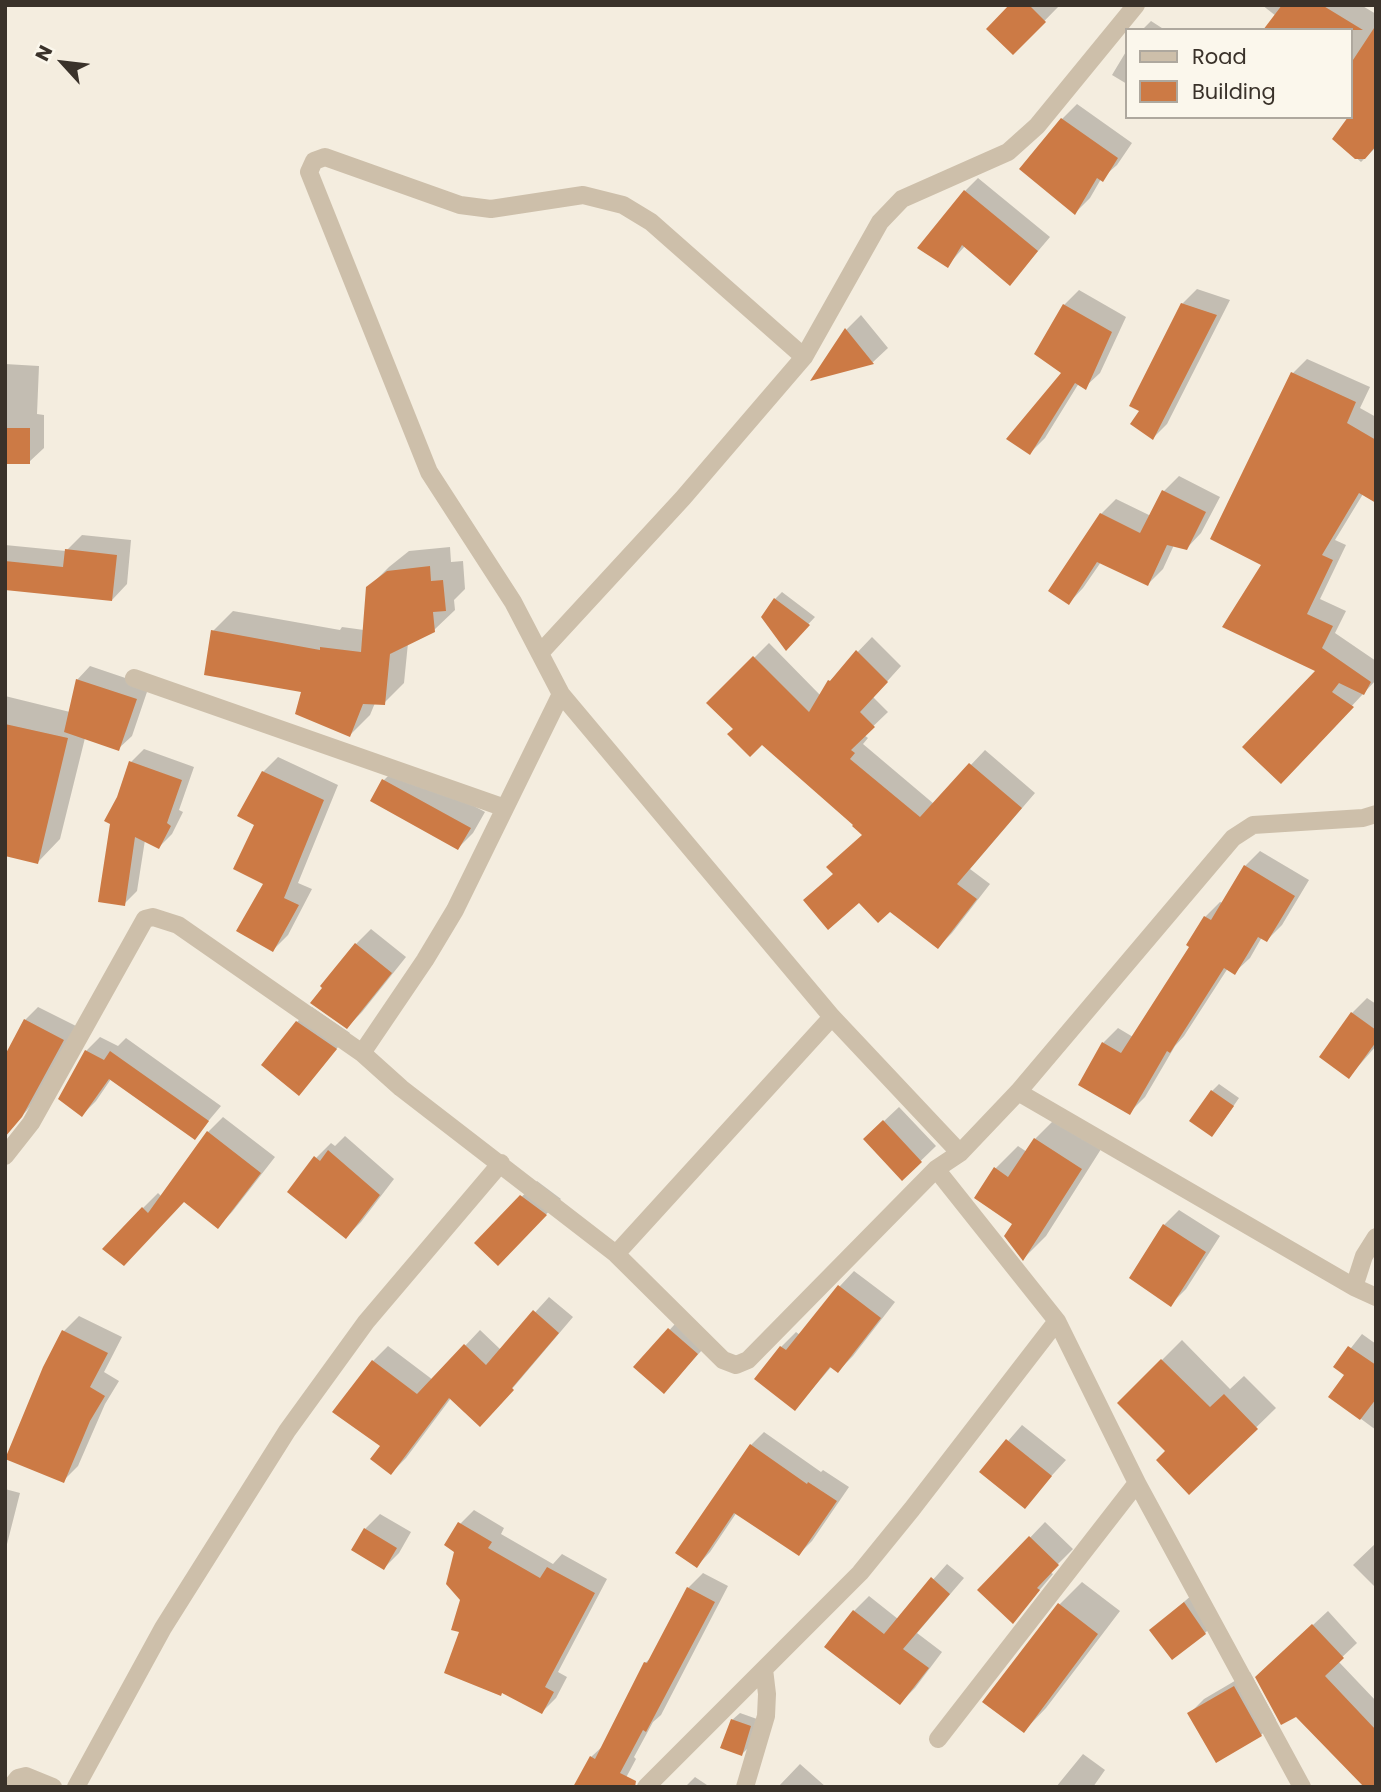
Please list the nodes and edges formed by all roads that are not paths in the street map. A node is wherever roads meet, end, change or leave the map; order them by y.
1 (1136, 5) edge
2 (804, 358) junction
3 (541, 652) junction
4 (134, 678) dead end
5 (561, 694) junction
6 (505, 808) junction
7 (1376, 814) edge
8 (832, 1017) junction
9 (362, 1053) junction
10 (1018, 1092) junction
11 (960, 1153) junction
12 (5, 1156) edge
13 (501, 1163) junction
14 (936, 1169) junction
15 (1376, 1237) edge
16 (616, 1254) junction
17 (1354, 1287) junction
18 (1376, 1297) edge
19 (1057, 1321) junction
20 (1137, 1483) junction
21 (764, 1669) junction
22 (938, 1739) dead end
23 (11, 1787) edge
24 (53, 1787) edge
25 (76, 1787) edge
26 (646, 1787) edge
27 (745, 1787) edge
28 (1302, 1787) edge

1 - 2 street
2 - 3 street
2 - 3 street
3 - 5 street
4 - 6 street
5 - 6 street
5 - 8 street
6 - 9 street
7 - 10 street
8 - 11 street
8 - 16 street
9 - 12 street
9 - 13 street
10 - 11 street
10 - 17 street
11 - 14 street
13 - 16 street
13 - 25 street
14 - 16 street
14 - 19 street
15 - 17 street
17 - 18 street
19 - 20 street
19 - 21 street
20 - 22 street
20 - 28 street
21 - 26 street
21 - 27 street
23 - 24 street

